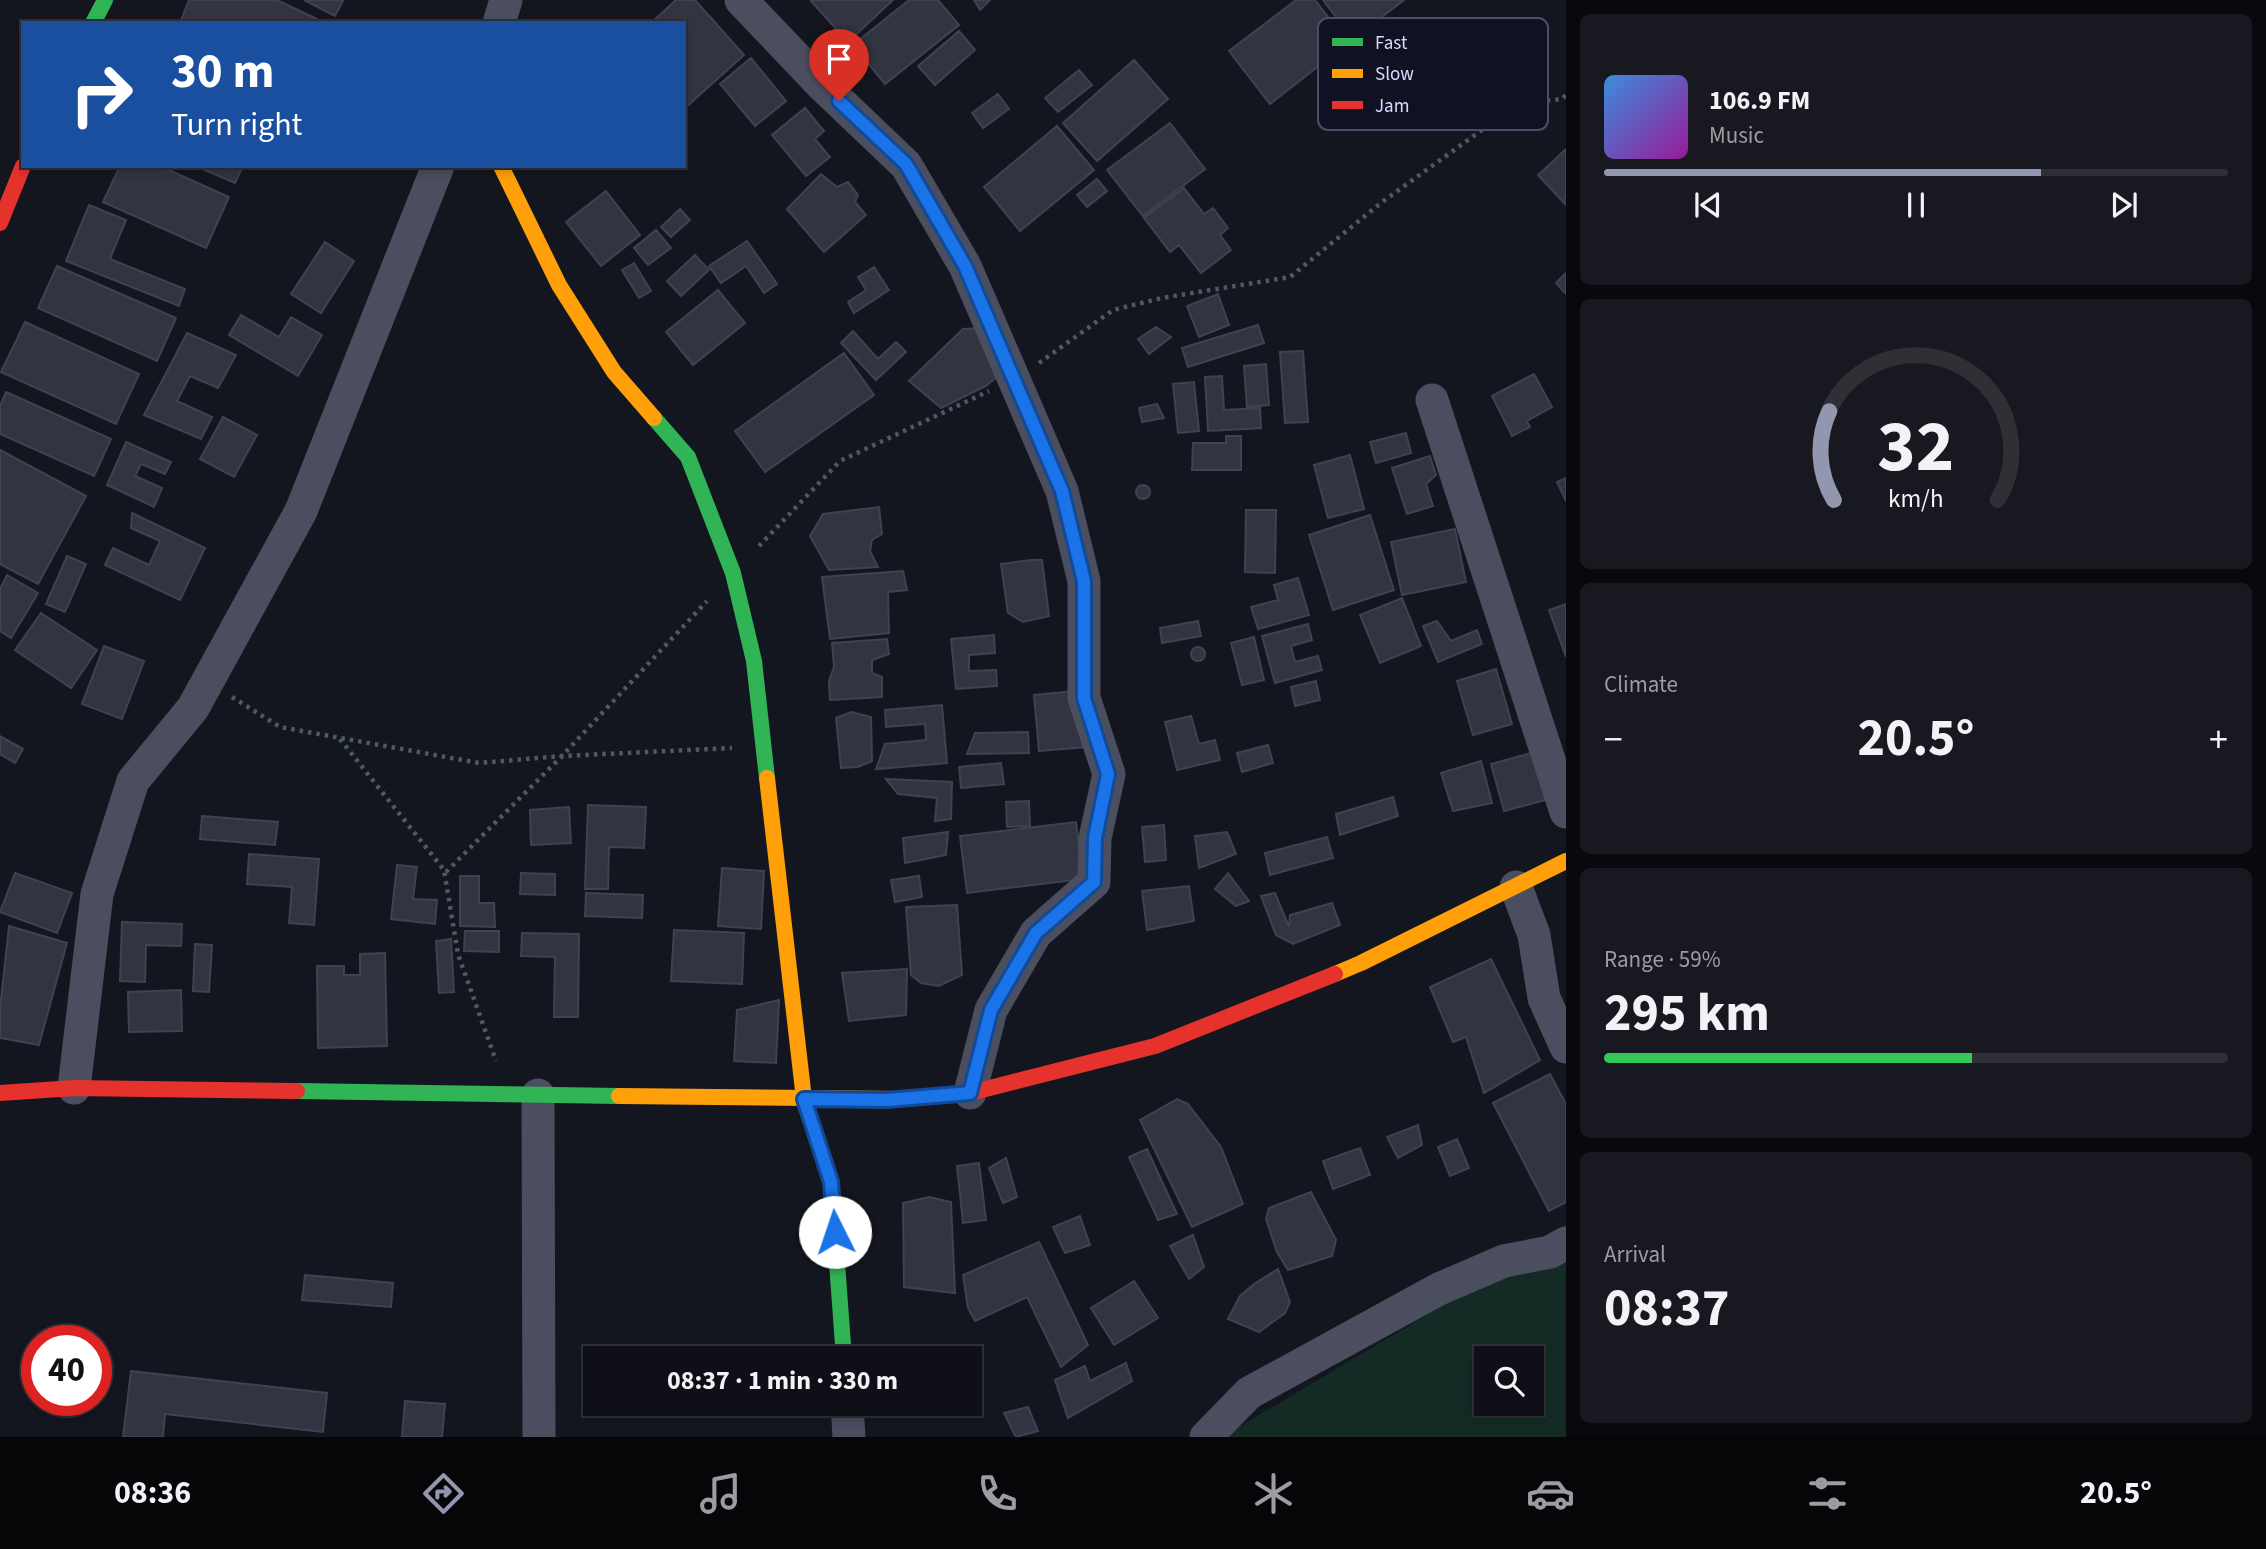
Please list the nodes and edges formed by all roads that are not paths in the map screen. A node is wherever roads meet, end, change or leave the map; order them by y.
1 (105, 0) edge
2 (506, 0) edge
3 (741, 0) edge
4 (94, 21) edge
5 (500, 21) edge
6 (22, 168) edge
7 (437, 168) edge
8 (502, 168) edge
9 (0, 223) edge
10 (1432, 400) dead end
11 (1566, 812) edge
12 (1566, 862) edge
13 (1516, 887) junction
14 (1566, 1047) edge
15 (74, 1088) junction
16 (0, 1093) edge
17 (970, 1093) junction
18 (523, 1095) junction
19 (804, 1099) junction
20 (1566, 1243) edge
21 (843, 1346) edge
22 (848, 1416) edge
23 (539, 1437) edge
24 (849, 1437) edge
25 (1206, 1437) edge

1 - 4 street
2 - 5 street
3 - 17 street
6 - 9 street
7 - 15 street
8 - 19 street
10 - 11 street
12 - 13 street
13 - 14 street
13 - 17 street
15 - 16 street
15 - 18 street
17 - 19 street
18 - 19 street
18 - 23 street
19 - 21 street
20 - 25 street
22 - 24 street

